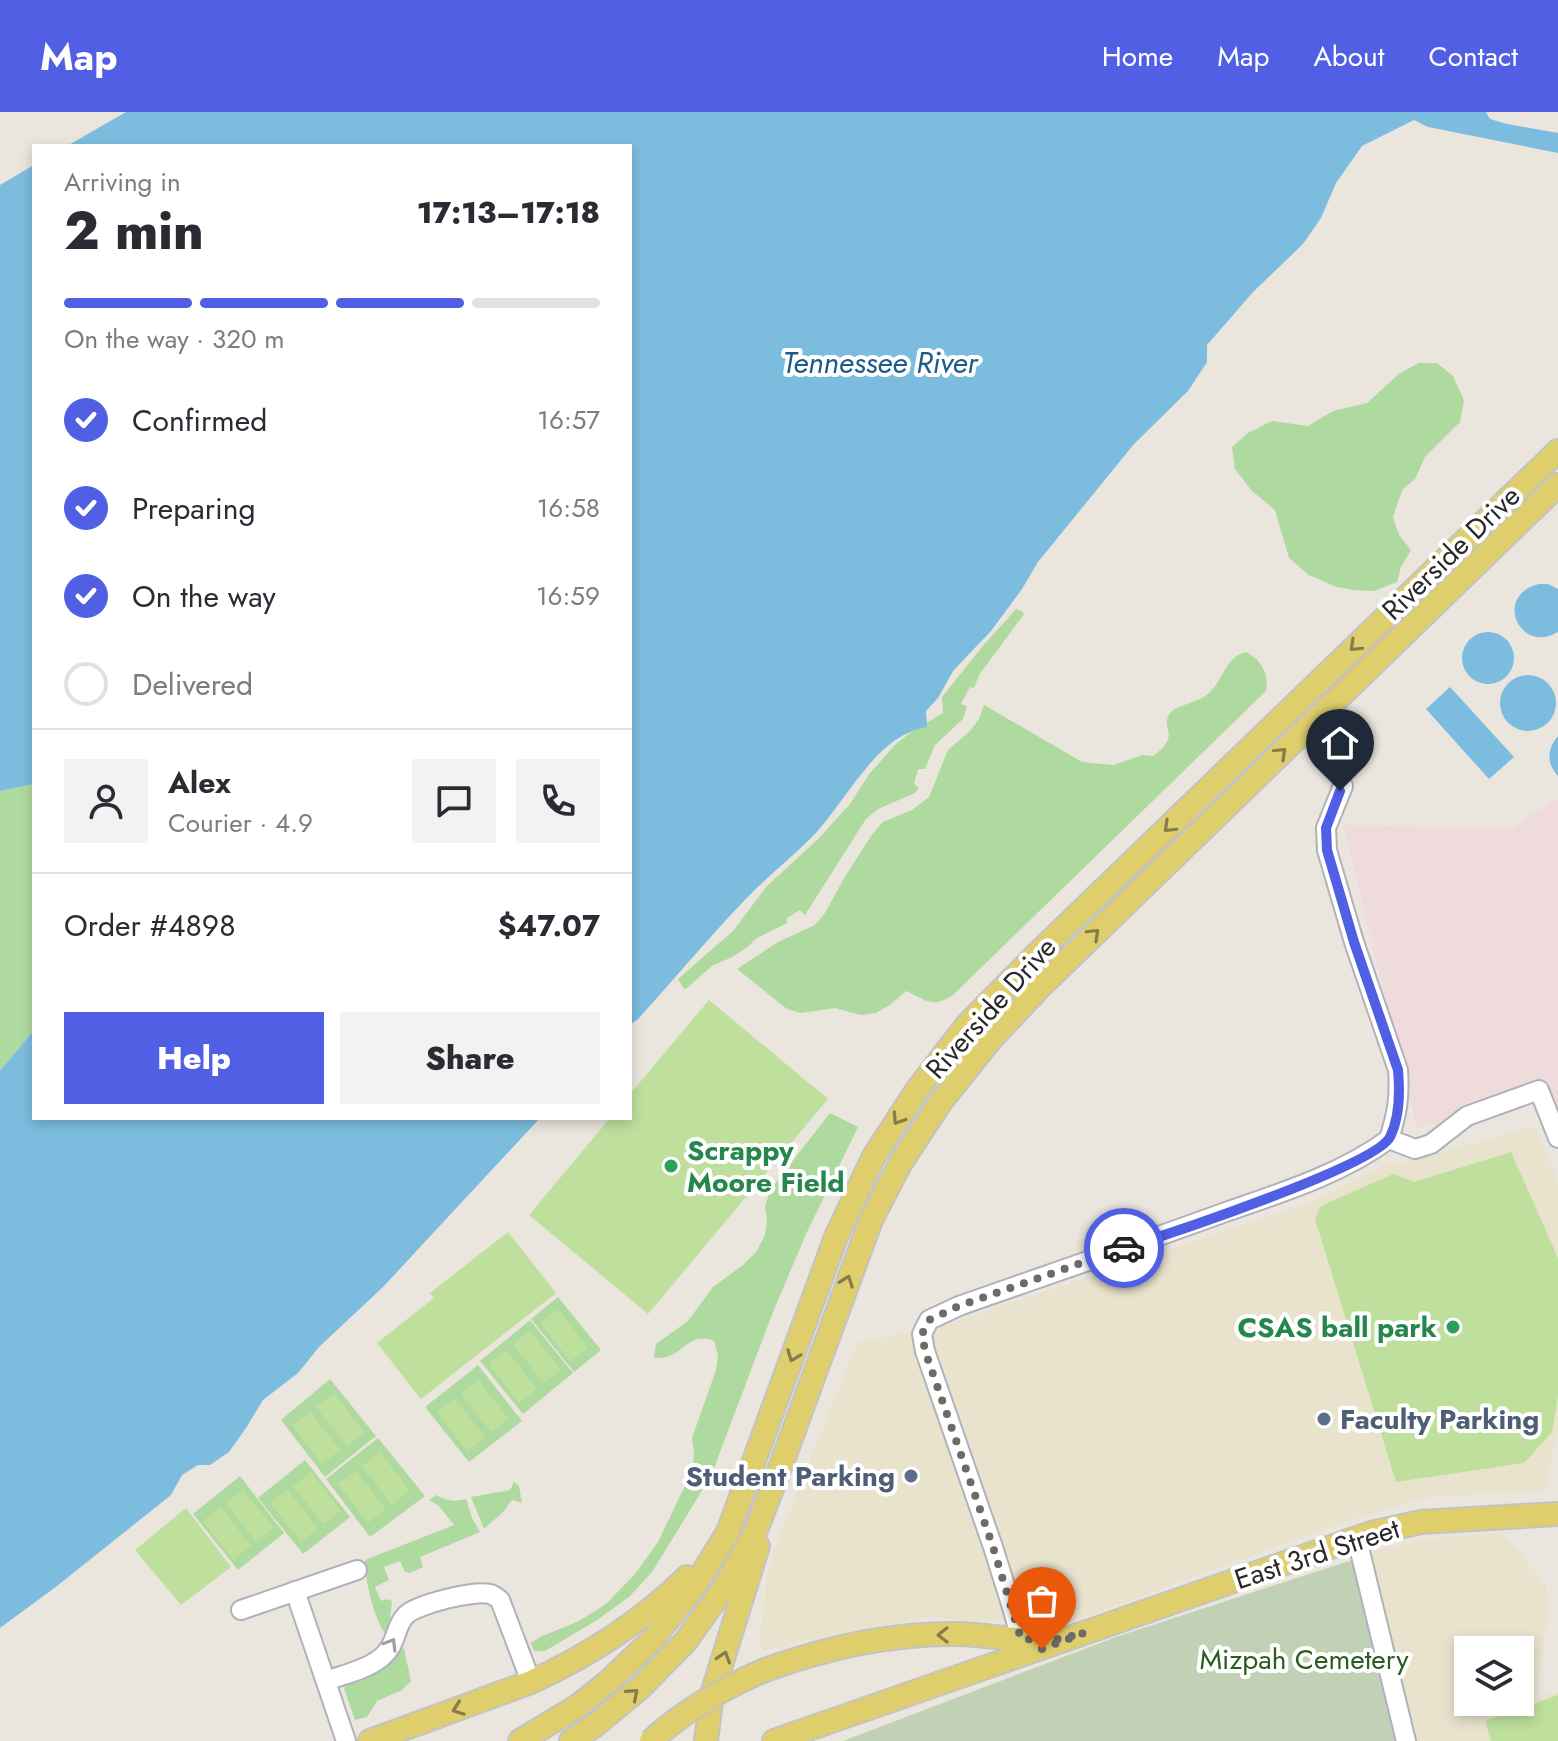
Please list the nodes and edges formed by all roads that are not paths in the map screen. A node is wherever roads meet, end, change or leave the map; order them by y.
1 (1558, 451) edge
2 (1558, 485) edge
3 (1343, 786) dead end
4 (1558, 1138) edge
5 (1389, 1139) junction
6 (783, 1460) junction
7 (1558, 1514) edge
8 (728, 1532) junction
9 (1357, 1539) junction
10 (357, 1570) dead end
11 (295, 1591) junction
12 (241, 1610) dead end
13 (1021, 1648) junction
14 (326, 1681) junction
15 (531, 1682) junction
16 (708, 1738) edge
17 (346, 1741) edge
18 (370, 1741) edge
19 (520, 1741) edge
20 (571, 1741) edge
21 (651, 1741) edge
22 (774, 1741) edge
23 (1406, 1741) edge

1 -> 8 main road, Riverside Drive
6 -> 2 main road, Riverside Drive
3 - 5 street
4 - 5 street
5 - 13 street
16 -> 6 main road
20 -> 6 main road, Riverside Drive
7 - 9 main road, East 3rd Street
8 - 15 main road
8 - 19 main road, Riverside Drive
9 - 13 main road, East 3rd Street
9 - 23 street
10 - 11 street
11 - 12 street
11 - 14 street
13 -> 21 main road, East 3rd Street, bridge
13 - 22 main road, East 3rd Street
14 -> 15 street
14 - 17 street
15 -> 18 main road

